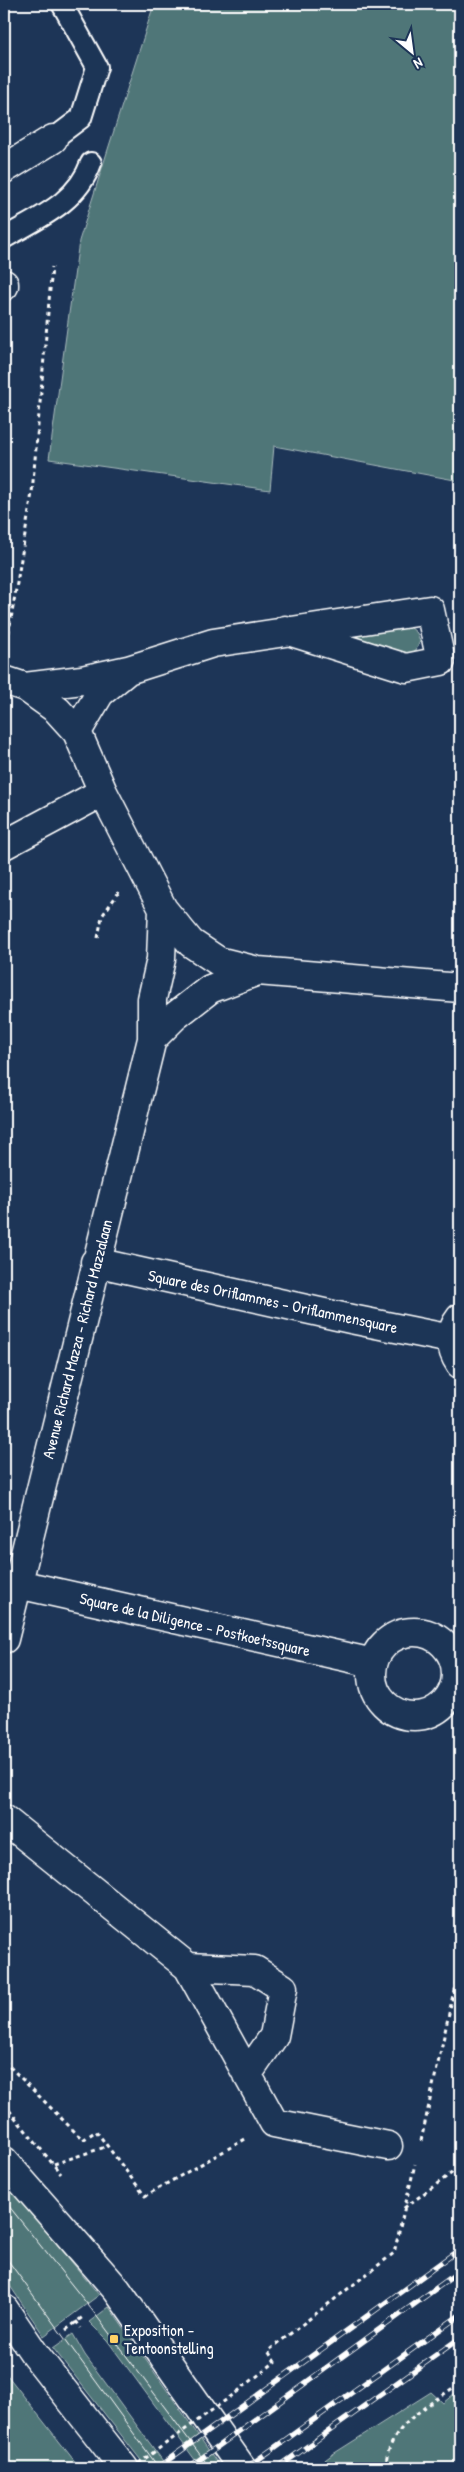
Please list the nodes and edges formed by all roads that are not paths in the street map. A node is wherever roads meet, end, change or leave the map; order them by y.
1 (62, 4) edge
2 (53, 139) joint
3 (91, 163) dead end
4 (4, 169) edge
5 (4, 238) edge
6 (284, 630) junction
7 (128, 670) junction
8 (15, 684) edge
9 (77, 732) junction
10 (103, 792) junction
11 (4, 845) edge
12 (163, 910) junction
13 (258, 970) junction
14 (460, 988) edge
15 (152, 1039) junction
16 (95, 1262) junction
17 (456, 1329) edge
18 (460, 1364) edge
19 (18, 1584) junction
20 (4, 1639) edge
21 (373, 1663) junction
22 (457, 1684) edge
23 (4, 1819) edge
24 (188, 1968) junction
25 (248, 2075) junction
26 (388, 2146) dead end
27 (4, 2161) edge
28 (4, 2309) edge
29 (124, 2468) edge
30 (242, 2468) edge

1 - 2 lane
2 - 4 street
3 - 5 lane
6 - 6 street
6 - 7 street
7 - 8 street
7 - 9 street
8 - 9 street
9 - 10 street
10 - 11 street
10 - 12 street
12 - 13 street
12 - 15 street, Avenue Richard Mazza - Richard Mazzalaan
13 - 14 street
13 - 15 street
15 - 16 street, Avenue Richard Mazza - Richard Mazzalaan
16 - 17 street, Square des Oriflammes - Oriflammensquare
16 - 19 street, Avenue Richard Mazza - Richard Mazzalaan
17 - 18 street, Square des Oriflammes - Oriflammensquare
19 - 20 street, Avenue Richard Mazza - Richard Mazzalaan
19 - 21 street, Square de la Diligence - Postkoetssquare
21 - 22 street
21 - 22 street
23 - 24 street
24 - 25 street
24 - 25 street
25 - 26 street
27 - 30 street
28 - 29 street

